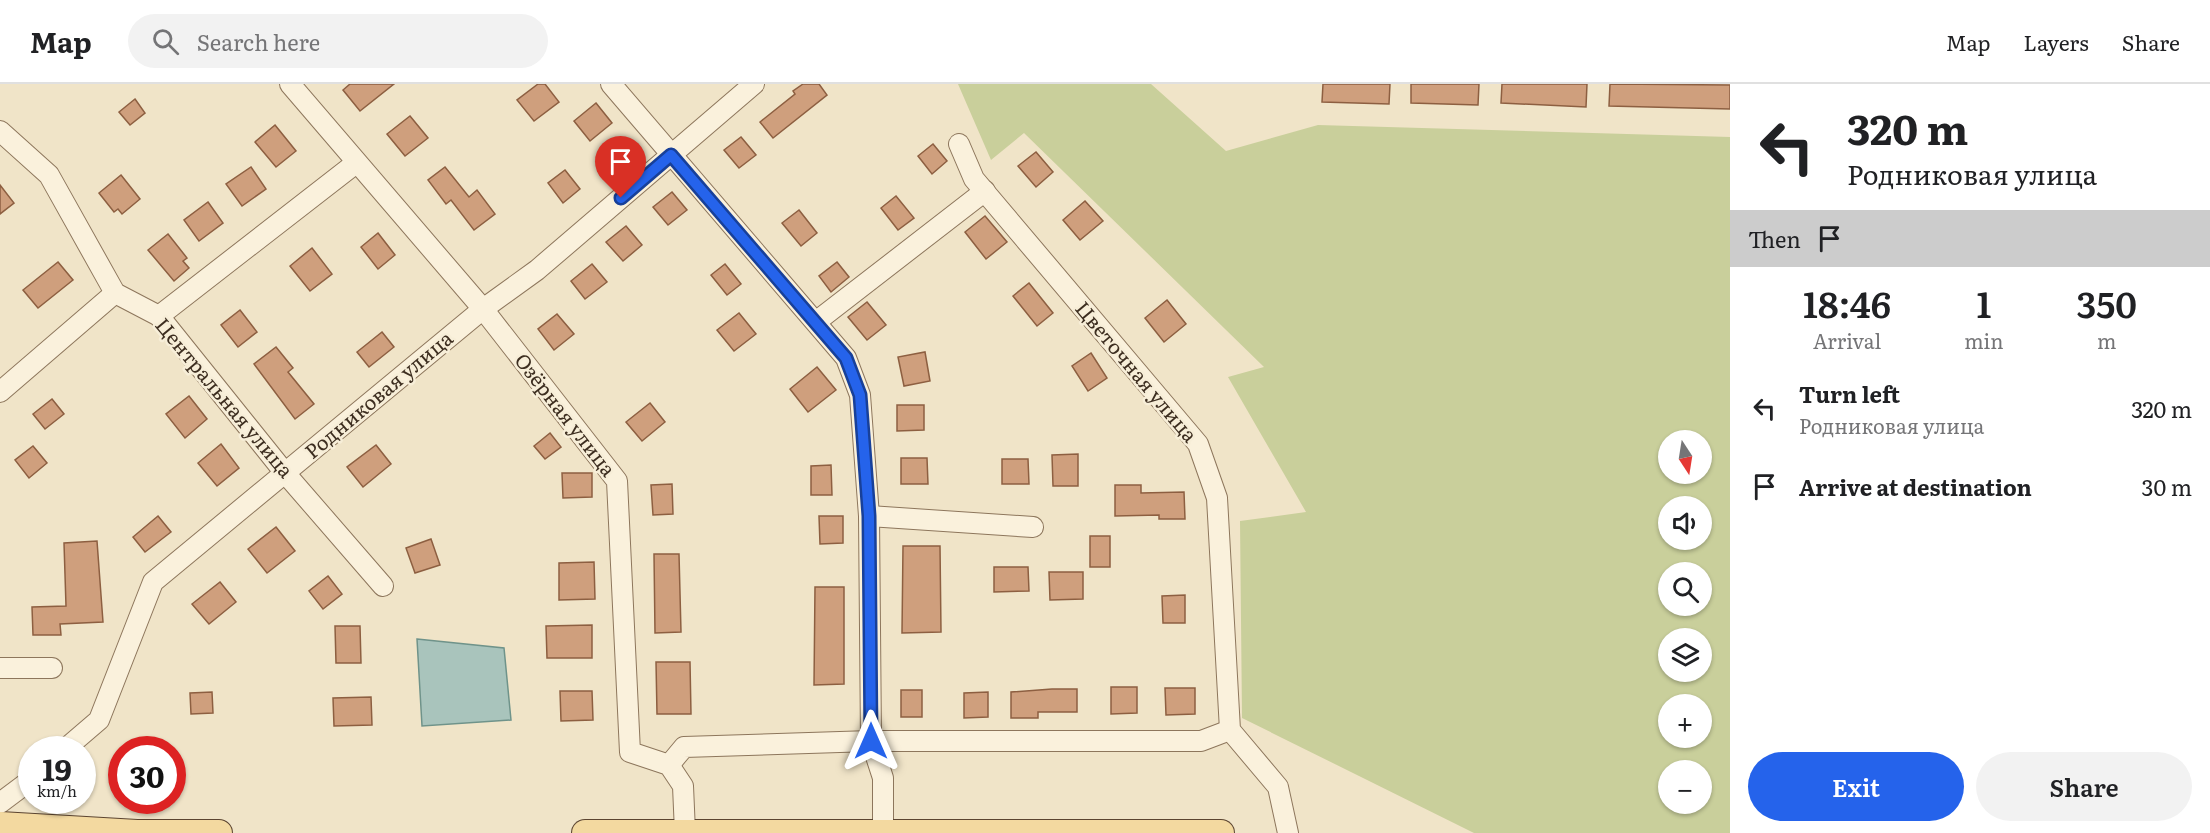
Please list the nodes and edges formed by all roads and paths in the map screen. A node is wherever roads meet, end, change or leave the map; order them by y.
1 (291, 84) edge
2 (611, 84) edge
3 (753, 84) edge
4 (0, 131) edge
5 (959, 144) dead end
6 (671, 155) junction
7 (356, 163) junction
8 (985, 191) junction
9 (115, 293) junction
10 (483, 309) junction
11 (159, 316) junction
12 (817, 321) junction
13 (0, 392) edge
14 (285, 472) junction
15 (869, 516) junction
16 (1033, 527) dead end
17 (383, 586) dead end
18 (0, 668) edge
19 (52, 668) dead end
20 (1230, 730) junction
21 (80, 736) edge
22 (871, 741) junction
23 (669, 765) junction
24 (18, 790) edge
25 (0, 803) edge
26 (0, 825) edge
27 (695, 832) edge
28 (883, 832) edge
29 (183, 833) edge
30 (219, 833) edge
31 (585, 833) edge
32 (1221, 833) edge
33 (1288, 833) edge

1 - 7 street, Озёрная улица
2 - 6 street
3 - 6 street, Родниковая улица
4 - 9 street
5 - 8 street, Цветочная улица
6 - 10 street, Родниковая улица
6 - 12 street
7 - 10 street, Озёрная улица
7 - 11 street
8 - 12 street
8 - 20 street, Цветочная улица
9 - 11 street, Центральная улица
9 - 13 street
10 - 14 street, Родниковая улица
10 - 23 street, Озёрная улица
11 - 14 street, Центральная улица
12 - 15 street
14 - 17 street, Центральная улица
14 - 21 street, Родниковая улица
15 - 16 street
15 - 22 street
18 - 19 street
20 - 22 street
20 - 33 street
22 - 23 street
22 - 28 street
23 - 27 street
24 - 25 street
26 - 29 main road
27 - 28 main road
27 - 31 main road
28 - 32 main road
29 - 30 main road

